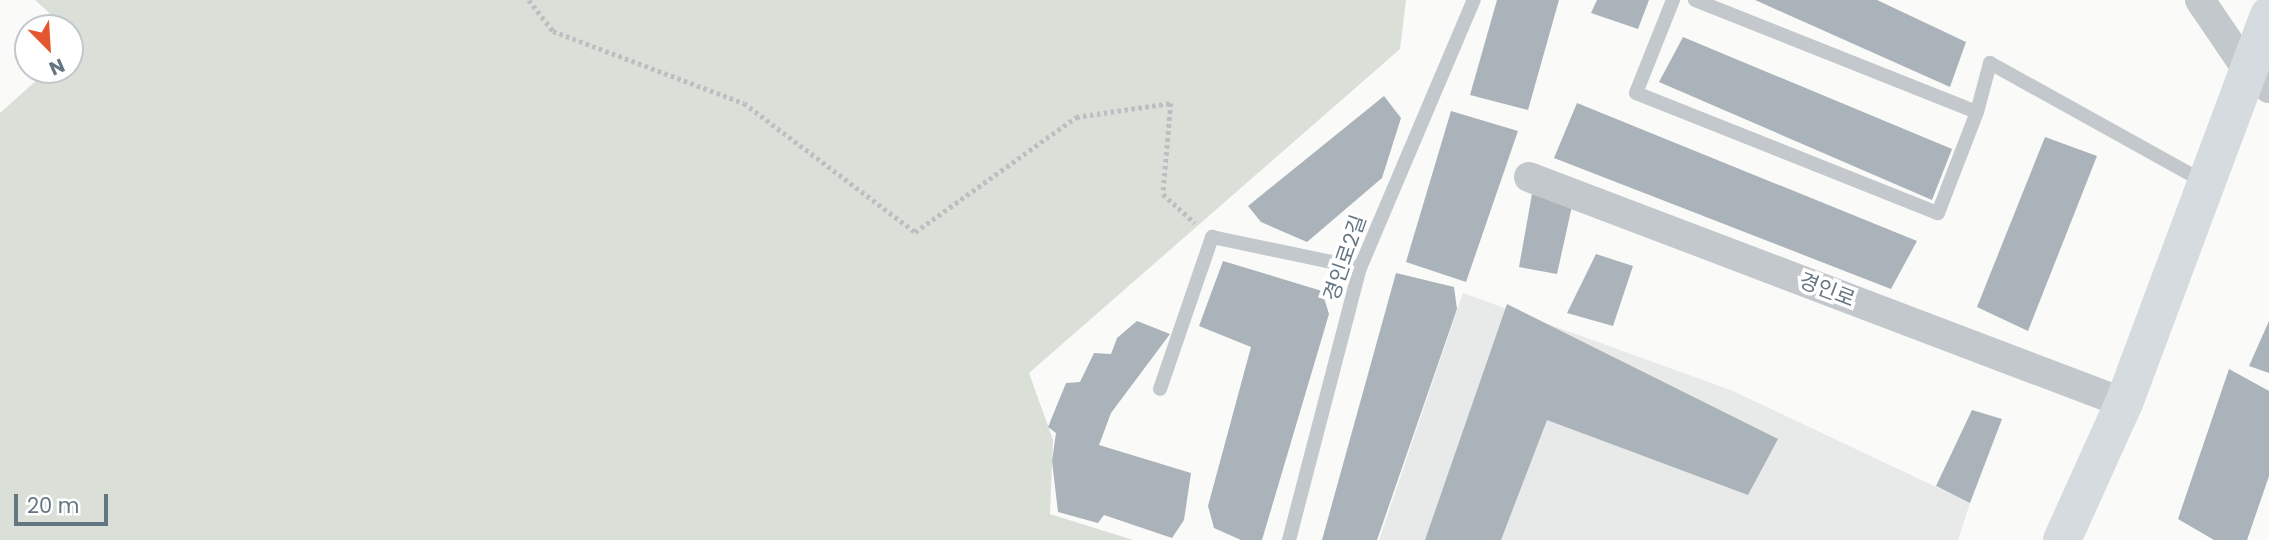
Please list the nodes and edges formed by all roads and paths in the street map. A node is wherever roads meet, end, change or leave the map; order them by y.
1 (529, 0) edge
2 (1474, 0) edge
3 (1673, 0) edge
4 (1695, 0) edge
5 (2200, 0) edge
6 (2269, 15) edge
7 (2259, 79) edge
8 (1977, 112) junction
9 (1529, 177) dead end
10 (2207, 182) junction
11 (1212, 237) junction
12 (1360, 268) junction
13 (1160, 389) dead end
14 (2124, 403) junction
15 (1289, 540) edge
16 (2062, 540) edge

1 - 11 path
2 - 12 lane, 경인로2길
3 - 8 lane
4 - 8 lane
5 - 7 street
6 - 7 main road
7 - 10 main road
8 - 10 lane
9 - 14 street, 경인로
10 - 14 main road
11 - 12 lane
11 - 13 lane
12 - 15 lane, 경인로2길
14 - 16 main road

